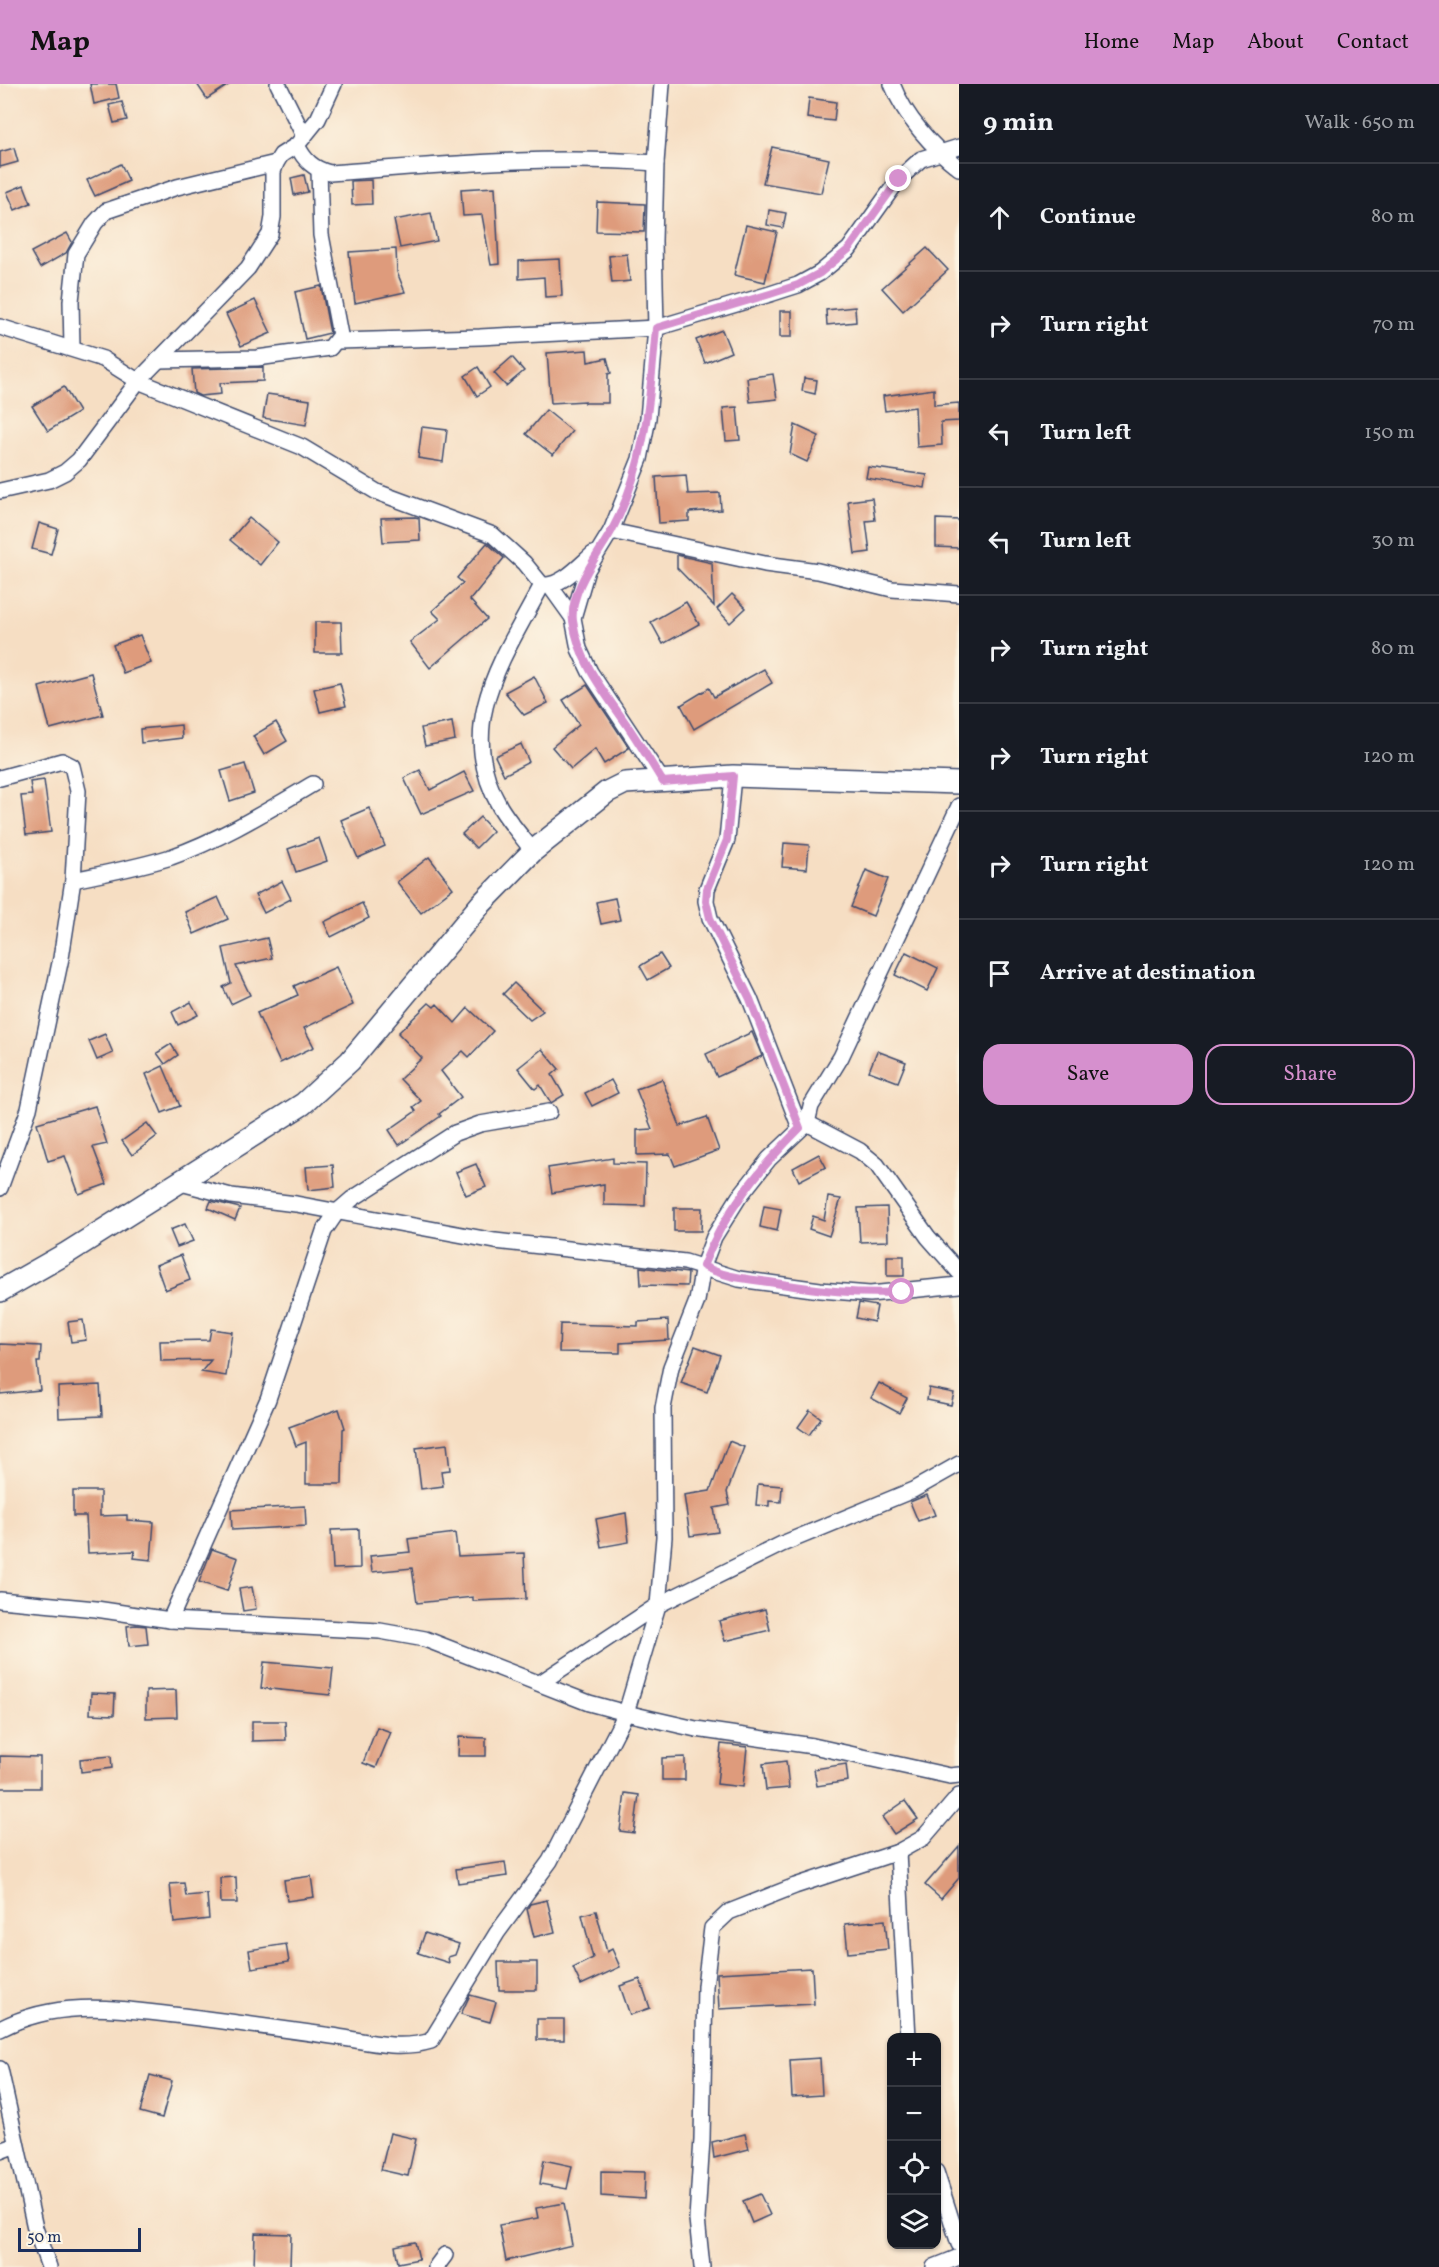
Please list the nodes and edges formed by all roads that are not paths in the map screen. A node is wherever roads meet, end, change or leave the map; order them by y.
1 (278, 84) edge
2 (334, 84) edge
3 (662, 84) edge
4 (892, 84) edge
5 (300, 141) junction
6 (959, 147) edge
7 (939, 152) junction
8 (276, 163) junction
9 (656, 163) junction
10 (959, 168) edge
11 (319, 170) junction
12 (0, 327) edge
13 (656, 328) junction
14 (338, 341) junction
15 (72, 348) junction
16 (158, 360) junction
17 (138, 381) junction
18 (0, 492) edge
19 (611, 531) junction
20 (597, 551) junction
21 (546, 585) junction
22 (959, 594) edge
23 (573, 618) junction
24 (733, 776) junction
25 (0, 778) edge
26 (663, 782) junction
27 (314, 784) dead end
28 (956, 788) edge
29 (959, 806) edge
30 (533, 851) junction
31 (73, 880) junction
32 (549, 1112) dead end
33 (804, 1126) junction
34 (177, 1182) junction
35 (0, 1188) edge
36 (337, 1212) junction
37 (703, 1266) junction
38 (959, 1272) edge
39 (959, 1285) edge
40 (0, 1291) edge
41 (959, 1464) edge
42 (0, 1600) edge
43 (658, 1605) junction
44 (170, 1620) junction
45 (540, 1683) junction
46 (626, 1713) junction
47 (959, 1775) edge
48 (959, 1796) edge
49 (898, 1852) junction
50 (0, 2029) edge
51 (908, 2033) edge
52 (0, 2069) edge
53 (16, 2145) junction
54 (0, 2151) edge
55 (941, 2188) edge
56 (959, 2244) edge
57 (959, 2257) edge
58 (50, 2267) edge
59 (702, 2267) edge
60 (934, 2267) edge

1 - 5 street
2 - 5 street
3 - 9 street
4 - 7 street
5 - 8 street
5 - 11 street
6 - 7 street
7 - 10 street
7 - 13 street
8 - 15 street
8 - 16 street
9 - 11 street
9 - 13 street
11 - 14 street
12 - 15 street
13 - 14 street
13 - 19 street
14 - 16 street
15 - 17 street
16 - 17 street
17 - 18 street
17 - 21 street
19 - 20 street
19 - 22 street
20 - 21 street
20 - 23 street
21 - 23 street
21 - 30 street
23 - 26 street
24 - 26 street
24 - 28 street
24 - 33 street
25 - 31 street
26 - 30 street
27 - 31 street
29 - 33 street
30 - 34 street
31 - 35 street
32 - 36 street
33 - 37 street
33 - 38 street
34 - 36 street
34 - 40 street
36 - 37 street
36 - 44 street
37 - 39 street
37 - 43 street
41 - 43 street
42 - 44 street
43 - 45 street
43 - 46 street
44 - 45 street
45 - 46 street
46 - 47 street
46 - 50 street
48 - 49 street
49 - 51 street
49 - 59 street
52 - 53 street
53 - 54 street
53 - 58 street
55 - 56 street
57 - 60 street

